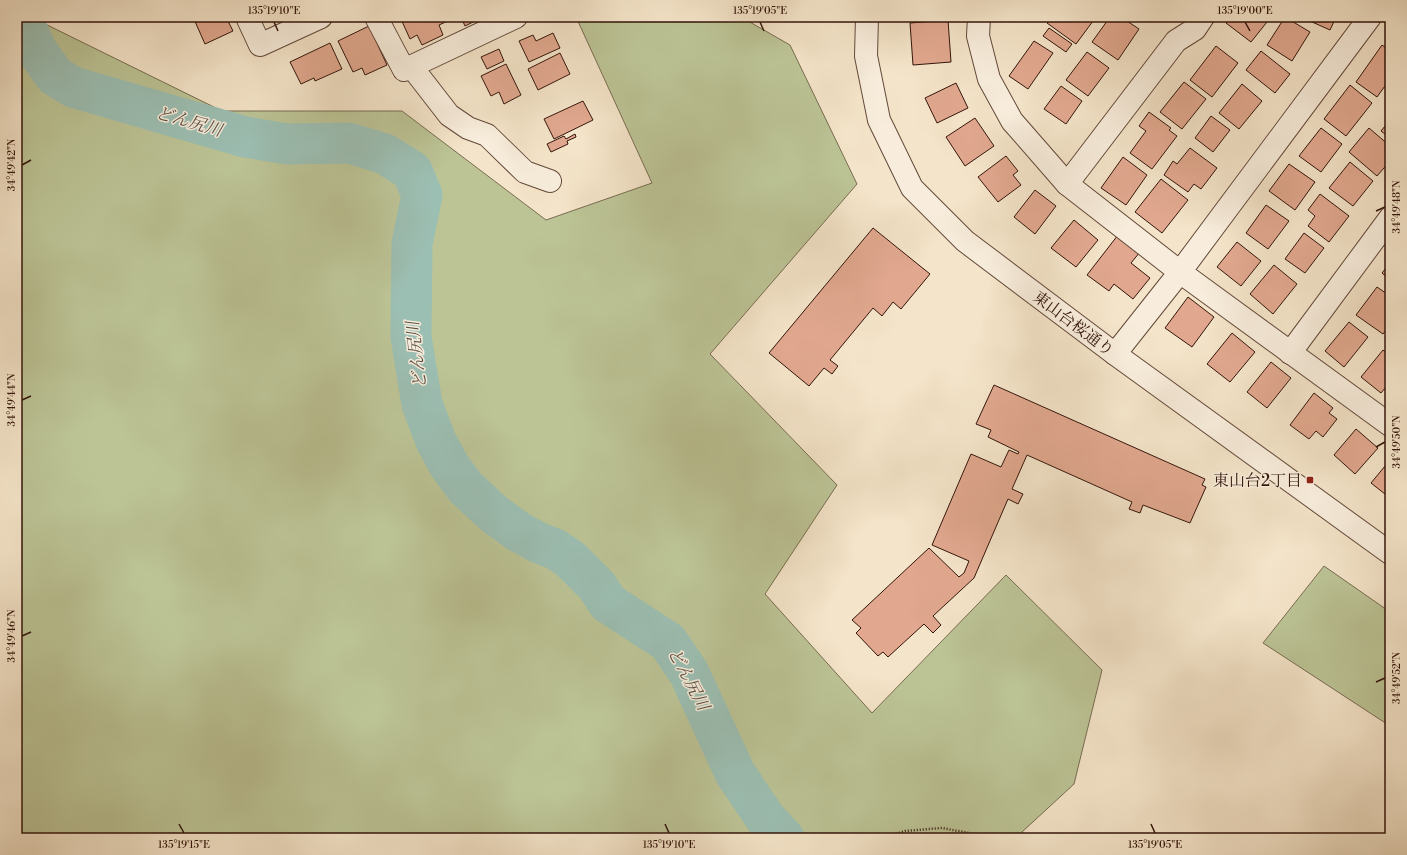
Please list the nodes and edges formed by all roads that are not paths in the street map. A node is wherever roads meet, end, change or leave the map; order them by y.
1 (247, 17) edge
2 (321, 17) edge
3 (376, 17) edge
4 (516, 17) edge
5 (867, 17) edge
6 (979, 17) edge
7 (1203, 17) edge
8 (1370, 17) edge
9 (411, 66) junction
10 (550, 180) dead end
11 (1067, 184) junction
12 (1390, 218) edge
13 (1180, 272) junction
14 (1290, 353) junction
15 (1115, 354) junction
16 (1390, 425) edge
17 (1390, 553) edge

1 - 2 street
3 - 9 street
4 - 9 street
5 - 15 street, 東山台桜通り
6 - 11 street
7 - 11 street
8 - 13 street
9 - 10 street
11 - 13 street
12 - 14 street
13 - 14 street
13 - 15 street
14 - 16 street
15 - 17 street, 東山台桜通り

